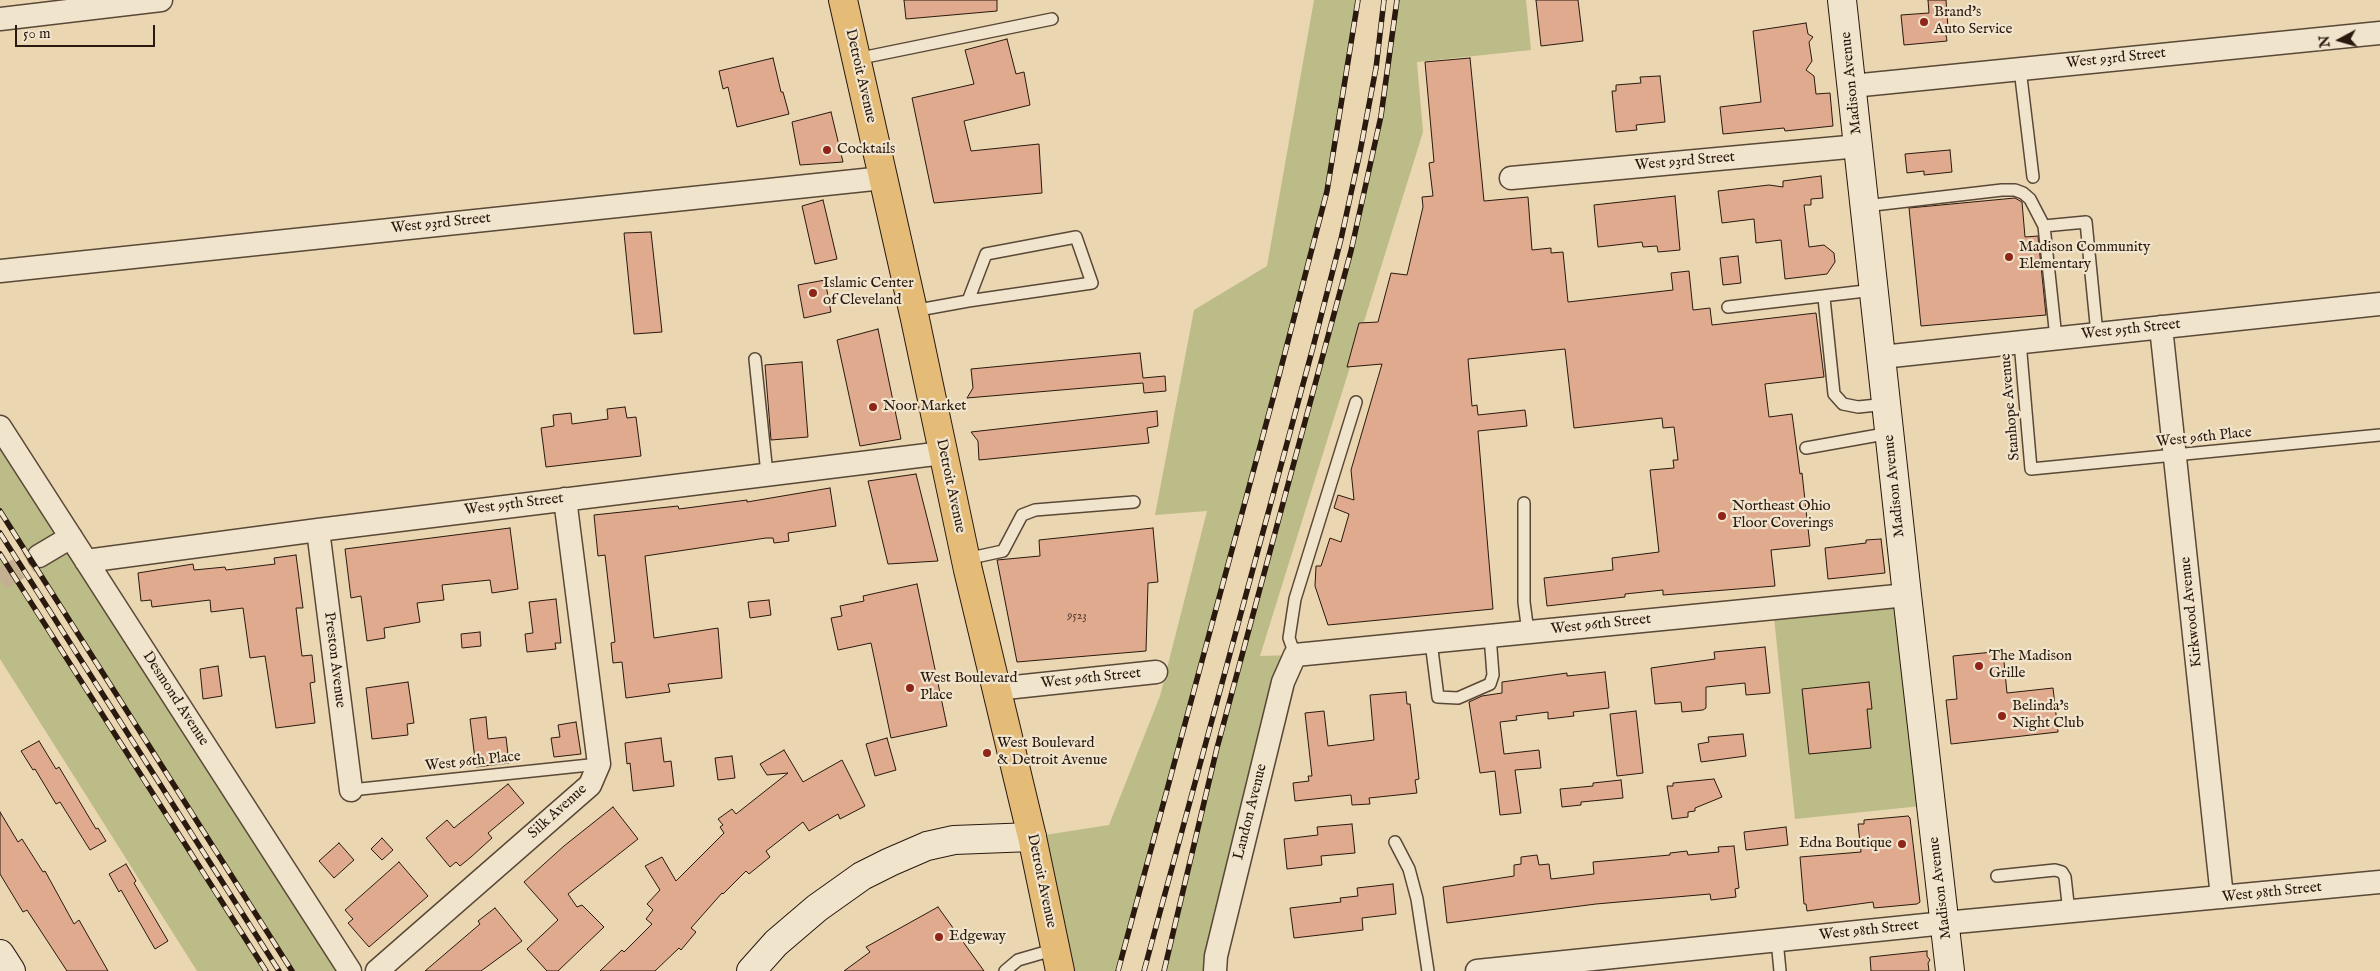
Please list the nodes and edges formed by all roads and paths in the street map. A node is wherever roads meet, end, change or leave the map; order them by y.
1 (161, 0) edge
2 (843, 0) edge
3 (1842, 0) edge
4 (0, 19) edge
5 (1052, 19) dead end
6 (2380, 33) edge
7 (856, 59) junction
8 (2020, 69) junction
9 (1852, 86) junction
10 (1858, 146) junction
11 (2033, 177) dead end
12 (883, 178) junction
13 (1511, 178) dead end
14 (1865, 206) junction
15 (2044, 226) junction
16 (0, 271) edge
17 (1874, 290) junction
18 (1824, 298) junction
19 (968, 301) junction
20 (2380, 304) edge
21 (1728, 307) dead end
22 (913, 312) junction
23 (2161, 327) junction
24 (2097, 334) junction
25 (2056, 338) junction
26 (2020, 342) junction
27 (1882, 357) junction
28 (755, 358) dead end
29 (1356, 402) dead end
30 (1887, 404) junction
31 (0, 427) edge
32 (1890, 433) junction
33 (2380, 435) edge
34 (1806, 448) dead end
35 (943, 453) junction
36 (2176, 457) junction
37 (2031, 469) joint
38 (767, 474) junction
39 (565, 499) junction
40 (1134, 502) dead end
41 (1524, 503) dead end
42 (318, 530) junction
43 (71, 537) junction
44 (39, 556) tunnel mouth
45 (966, 559) junction
46 (86, 561) junction
47 (1907, 595) junction
48 (1528, 632) junction
49 (1490, 636) junction
50 (1431, 642) junction
51 (1295, 655) junction
52 (1156, 672) dead end
53 (996, 689) junction
54 (599, 764) junction
55 (351, 790) joint
56 (1032, 837) junction
57 (1395, 842) dead end
58 (1997, 876) dead end
59 (2380, 882) edge
60 (2222, 897) junction
61 (2069, 912) junction
62 (1945, 923) junction
63 (1777, 940) junction
64 (0, 954) edge
65 (1058, 960) edge
66 (11, 971) edge
67 (350, 971) edge
68 (377, 971) edge
69 (751, 971) edge
70 (1004, 971) edge
71 (1215, 971) edge
72 (1428, 971) edge
73 (1477, 971) edge
74 (1780, 971) edge
75 (1950, 971) edge

1 - 4 street
2 - 7 main road, Detroit Avenue
3 - 9 street, Madison Avenue
5 - 7 lane
6 - 8 street, West 93rd Street
7 - 12 main road, Detroit Avenue
8 - 9 street, West 93rd Street
8 - 11 lane
9 - 10 street, Madison Avenue
10 - 13 street, West 93rd Street
10 - 14 street, Madison Avenue
12 - 16 street, West 93rd Street
12 - 22 main road, Detroit Avenue
14 - 15 lane
14 - 17 street, Madison Avenue
15 - 24 lane
15 - 25 lane
17 - 18 lane
17 - 27 street, Madison Avenue
18 - 21 lane
18 - 30 lane
19 - 19 lane
19 - 22 lane
20 - 23 street, West 95th Street
22 - 35 main road, Detroit Avenue
23 - 24 street, West 95th Street
23 - 36 street, Kirkwood Avenue
24 - 25 street, West 95th Street
25 - 26 street, West 95th Street
26 - 27 street, West 95th Street
26 - 37 lane, Stanhope Avenue
27 - 30 street, Madison Avenue
28 - 38 lane
29 - 51 lane
30 - 32 street, Madison Avenue
31 - 43 street, Desmond Avenue
32 - 34 lane
32 - 47 street, Madison Avenue
33 - 36 lane, West 96th Place
35 - 38 street, West 95th Street
35 - 45 main road, Detroit Avenue
36 - 37 lane, West 96th Place
36 - 60 street, Kirkwood Avenue
38 - 39 street, West 95th Street
39 - 42 street, West 95th Street
39 - 54 street
40 - 45 lane
41 - 48 lane
42 - 46 street, West 95th Street
42 - 55 street, Preston Avenue
43 - 44 street
43 - 46 street, Desmond Avenue
45 - 53 main road, Detroit Avenue
46 - 67 street, Desmond Avenue
47 - 48 street, West 96th Street
47 - 62 street, Madison Avenue
48 - 49 street, West 96th Street
49 - 50 street, West 96th Street
49 - 50 lane
50 - 51 street, West 96th Street
51 - 71 street, Landon Avenue
52 - 53 street, West 96th Street
53 - 56 main road, Detroit Avenue
54 - 55 lane, West 96th Place
54 - 68 street, Silk Avenue
56 - 65 main road, Detroit Avenue
56 - 69 street
57 - 72 lane
58 - 61 lane
59 - 60 street, West 98th Street
60 - 61 street, West 98th Street
61 - 62 street, West 98th Street
62 - 63 street, West 98th Street
62 - 75 street, Madison Avenue
63 - 73 street, West 98th Street
63 - 74 lane
64 - 66 street
65 - 70 lane

